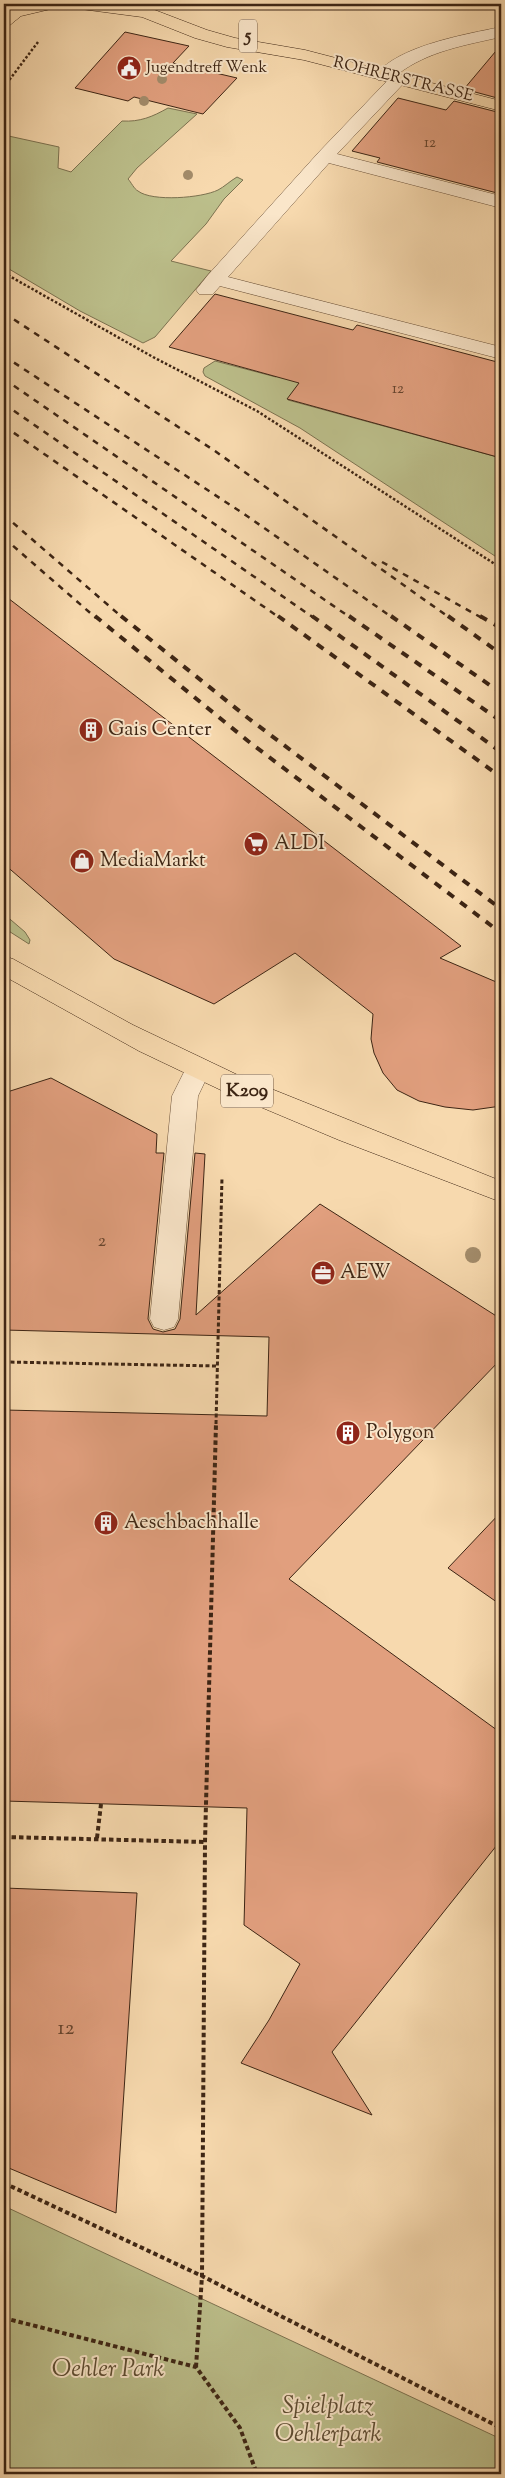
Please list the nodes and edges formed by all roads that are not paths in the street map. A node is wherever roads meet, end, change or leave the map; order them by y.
1 (49, 4) edge
2 (81, 4) edge
3 (124, 4) edge
4 (169, 4) edge
5 (143, 12) junction
6 (4, 21) edge
7 (501, 32) edge
8 (305, 56) junction
9 (391, 77) junction
10 (501, 106) edge
11 (325, 156) junction
12 (501, 202) edge
13 (501, 353) edge
14 (4, 965) edge
15 (198, 1069) junction
16 (501, 1192) edge
17 (164, 1320) dead end

1 - 6 main road
2 - 5 main road, 5
3 - 5 main road, ROHRERSTRASSE / 5
4 - 8 main road, ROHRERSTRASSE / 5
5 - 8 main road, ROHRERSTRASSE / 5
7 - 9 street
8 - 9 main road, ROHRERSTRASSE / 5
9 - 10 main road, ROHRERSTRASSE / 5
9 - 11 street
11 - 12 street
11 - 13 street
14 - 15 main road, K209
15 - 16 main road, K209
15 - 17 street

